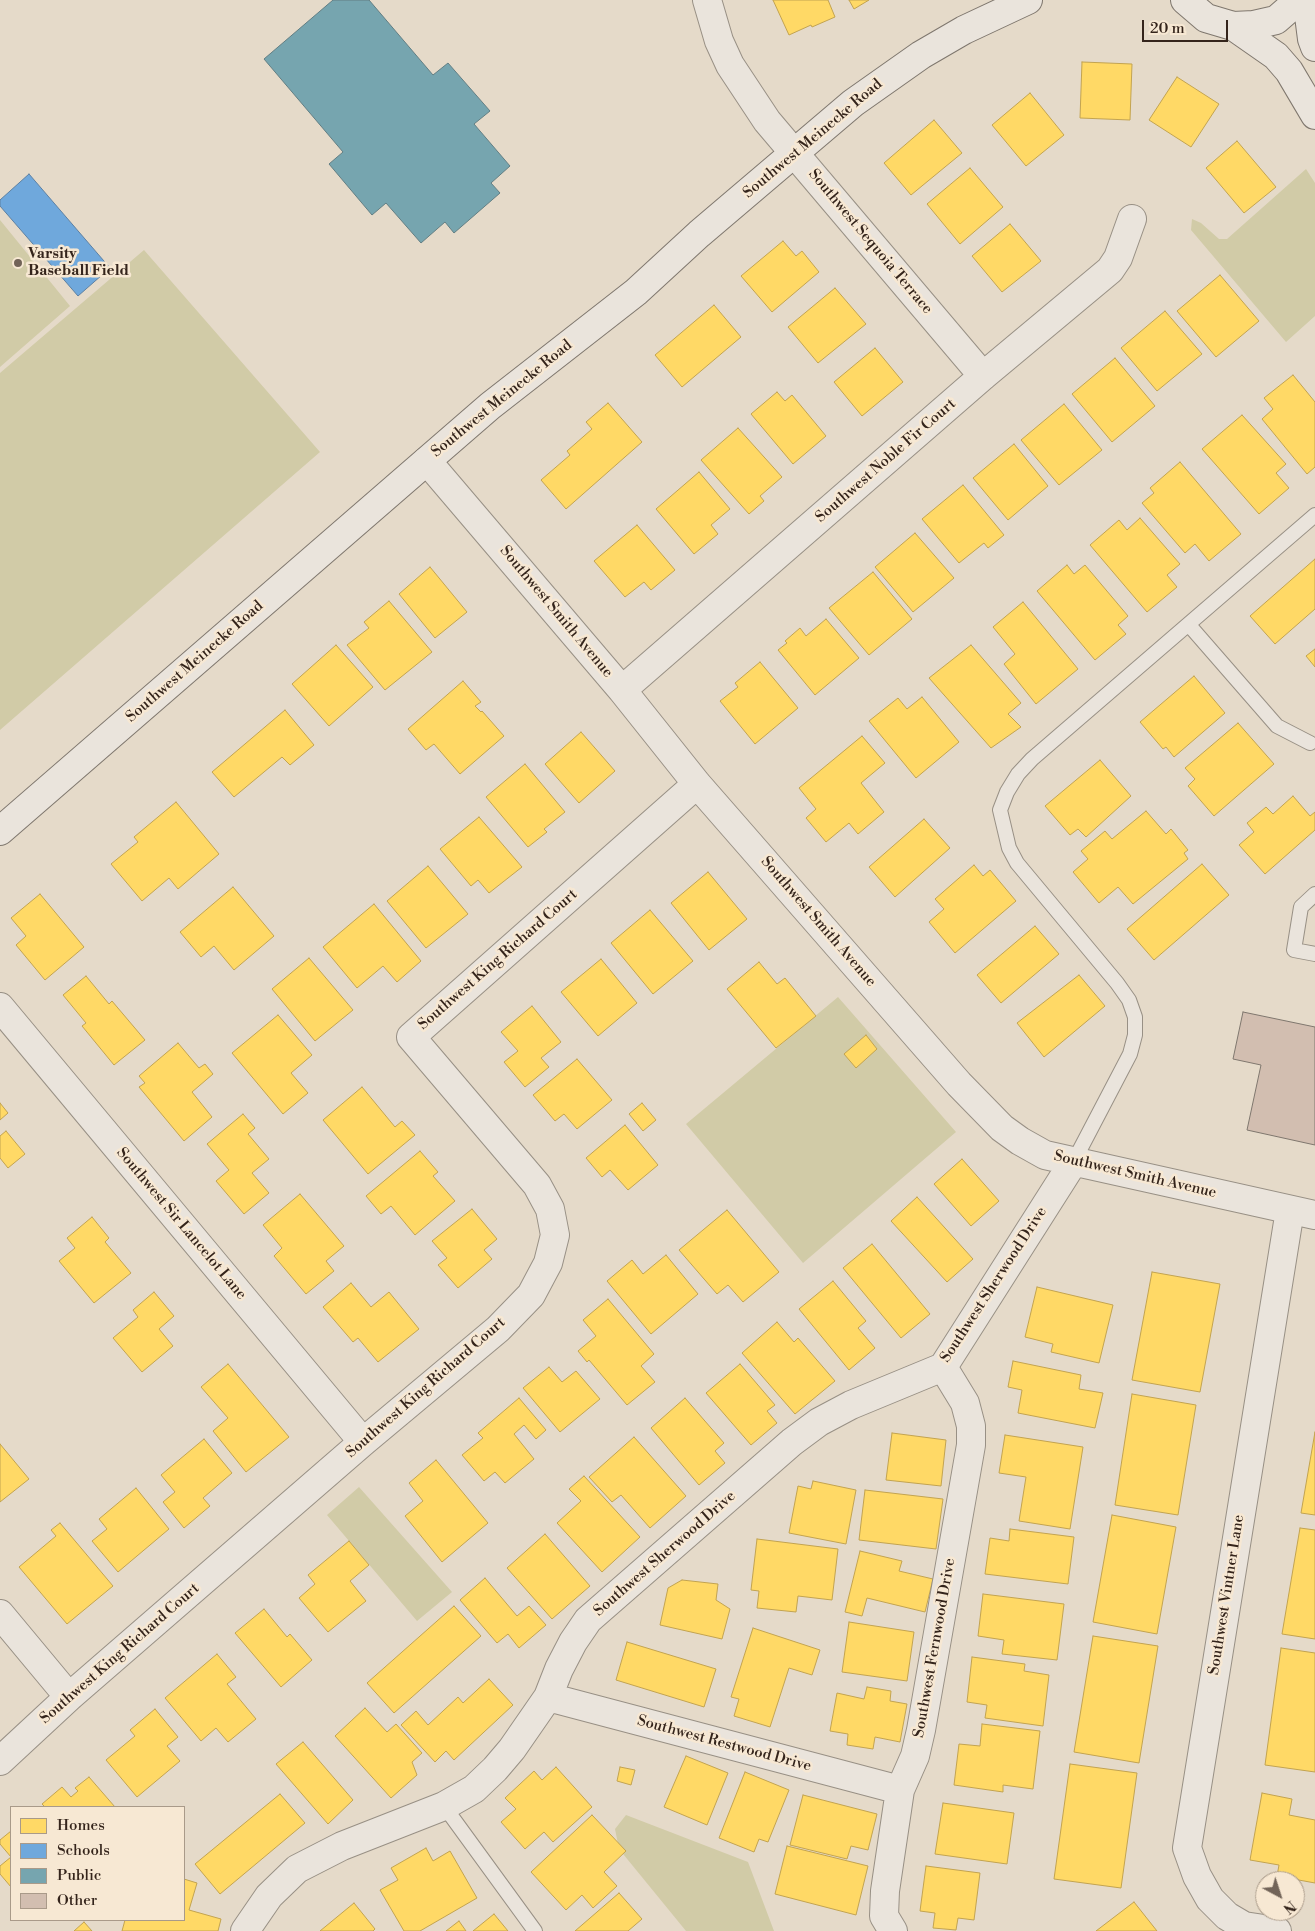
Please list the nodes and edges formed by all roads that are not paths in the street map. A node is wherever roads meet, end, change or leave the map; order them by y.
1 (708, 0) edge
2 (1028, 0) edge
3 (1299, 0) edge
4 (1307, 0) edge
5 (1184, 2) edge
6 (1233, 26) junction
7 (1315, 47) edge
8 (1315, 115) edge
9 (795, 152) junction
10 (1132, 220) dead end
11 (983, 376) junction
12 (427, 461) junction
13 (1315, 515) edge
14 (1189, 625) junction
15 (622, 690) junction
16 (1310, 744) dead end
17 (698, 784) junction
18 (0, 831) edge
19 (1315, 894) edge
20 (1315, 954) edge
21 (0, 1007) edge
22 (1074, 1161) junction
23 (1302, 1213) edge
24 (943, 1367) junction
25 (363, 1442) junction
26 (0, 1614) edge
27 (69, 1697) junction
28 (548, 1698) junction
29 (0, 1761) edge
30 (900, 1790) junction
31 (444, 1806) junction
32 (245, 1931) edge
33 (535, 1931) edge
34 (893, 1931) edge
35 (1277, 1931) edge

1 - 9 street, Southwest Sequoia Terrace
2 - 9 street, Southwest Meinecke Road
3 - 6 street
4 - 7 street
5 - 6 street
6 - 8 street
9 - 11 street, Southwest Sequoia Terrace
9 - 12 street, Southwest Meinecke Road
10 - 11 street, Southwest Noble Fir Court
11 - 15 street, Southwest Noble Fir Court
12 - 15 street, Southwest Smith Avenue
12 - 18 street, Southwest Meinecke Road
13 - 14 lane
14 - 16 lane
14 - 22 lane
15 - 17 street, Southwest Smith Avenue
17 - 22 street, Southwest Smith Avenue
17 - 25 street, Southwest King Richard Court
19 - 20 lane
21 - 25 street, Southwest Sir Lancelot Lane
22 - 23 street, Southwest Smith Avenue
22 - 24 street, Southwest Sherwood Drive
23 - 35 street, Southwest Vintner Lane
24 - 28 street, Southwest Sherwood Drive
24 - 30 street, Southwest Fernwood Drive
25 - 27 street, Southwest King Richard Court
26 - 27 street
27 - 29 street, Southwest King Richard Court
28 - 30 street, Southwest Restwood Drive
28 - 31 street, Southwest Sherwood Drive
30 - 34 street, Southwest Fernwood Drive
31 - 32 street, Southwest Sherwood Drive
31 - 33 lane

